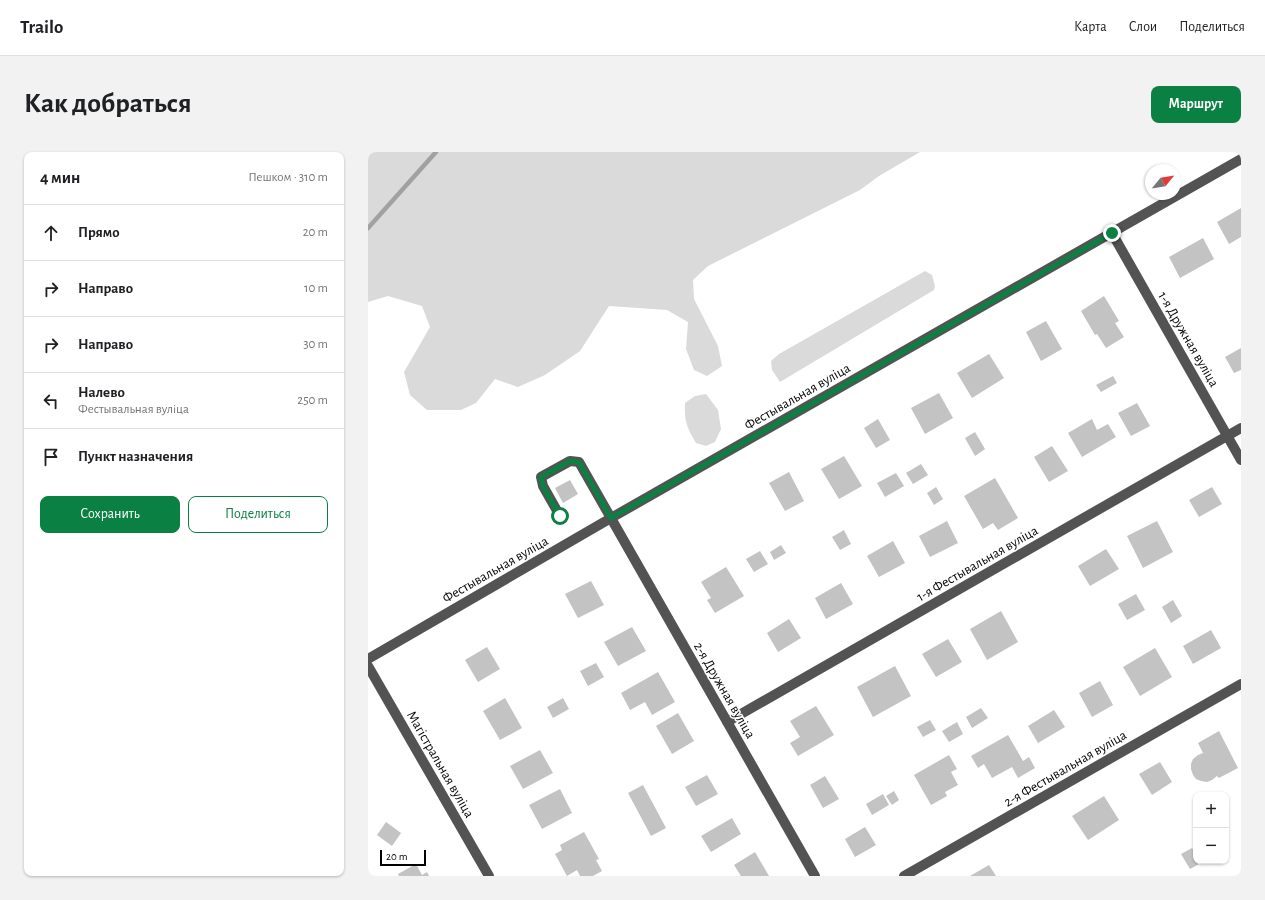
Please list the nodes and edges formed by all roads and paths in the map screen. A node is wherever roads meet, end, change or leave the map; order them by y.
1 (1241, 159) edge
2 (1112, 233) junction
3 (1241, 428) edge
4 (1227, 436) junction
5 (1241, 460) edge
6 (560, 516) dead end
7 (611, 518) junction
8 (368, 659) edge
9 (368, 666) edge
10 (1241, 684) edge
11 (727, 722) junction
12 (489, 876) edge
13 (815, 876) edge
14 (904, 876) edge

1 - 2 street, Фестывальная вуліца
2 - 4 street, 1-я Дружная вуліца
2 - 7 street, Фестывальная вуліца
3 - 4 street, 1-я Фестывальная вуліца
4 - 5 street, 1-я Дружная вуліца
4 - 11 street, 1-я Фестывальная вуліца
6 - 7 street, 2-я Дружная вуліца
7 - 8 street, Фестывальная вуліца
7 - 11 street, 2-я Дружная вуліца
9 - 12 street, Магістральная вуліца
10 - 14 street, 2-я Фестывальная вуліца
11 - 13 street, 2-я Дружная вуліца

